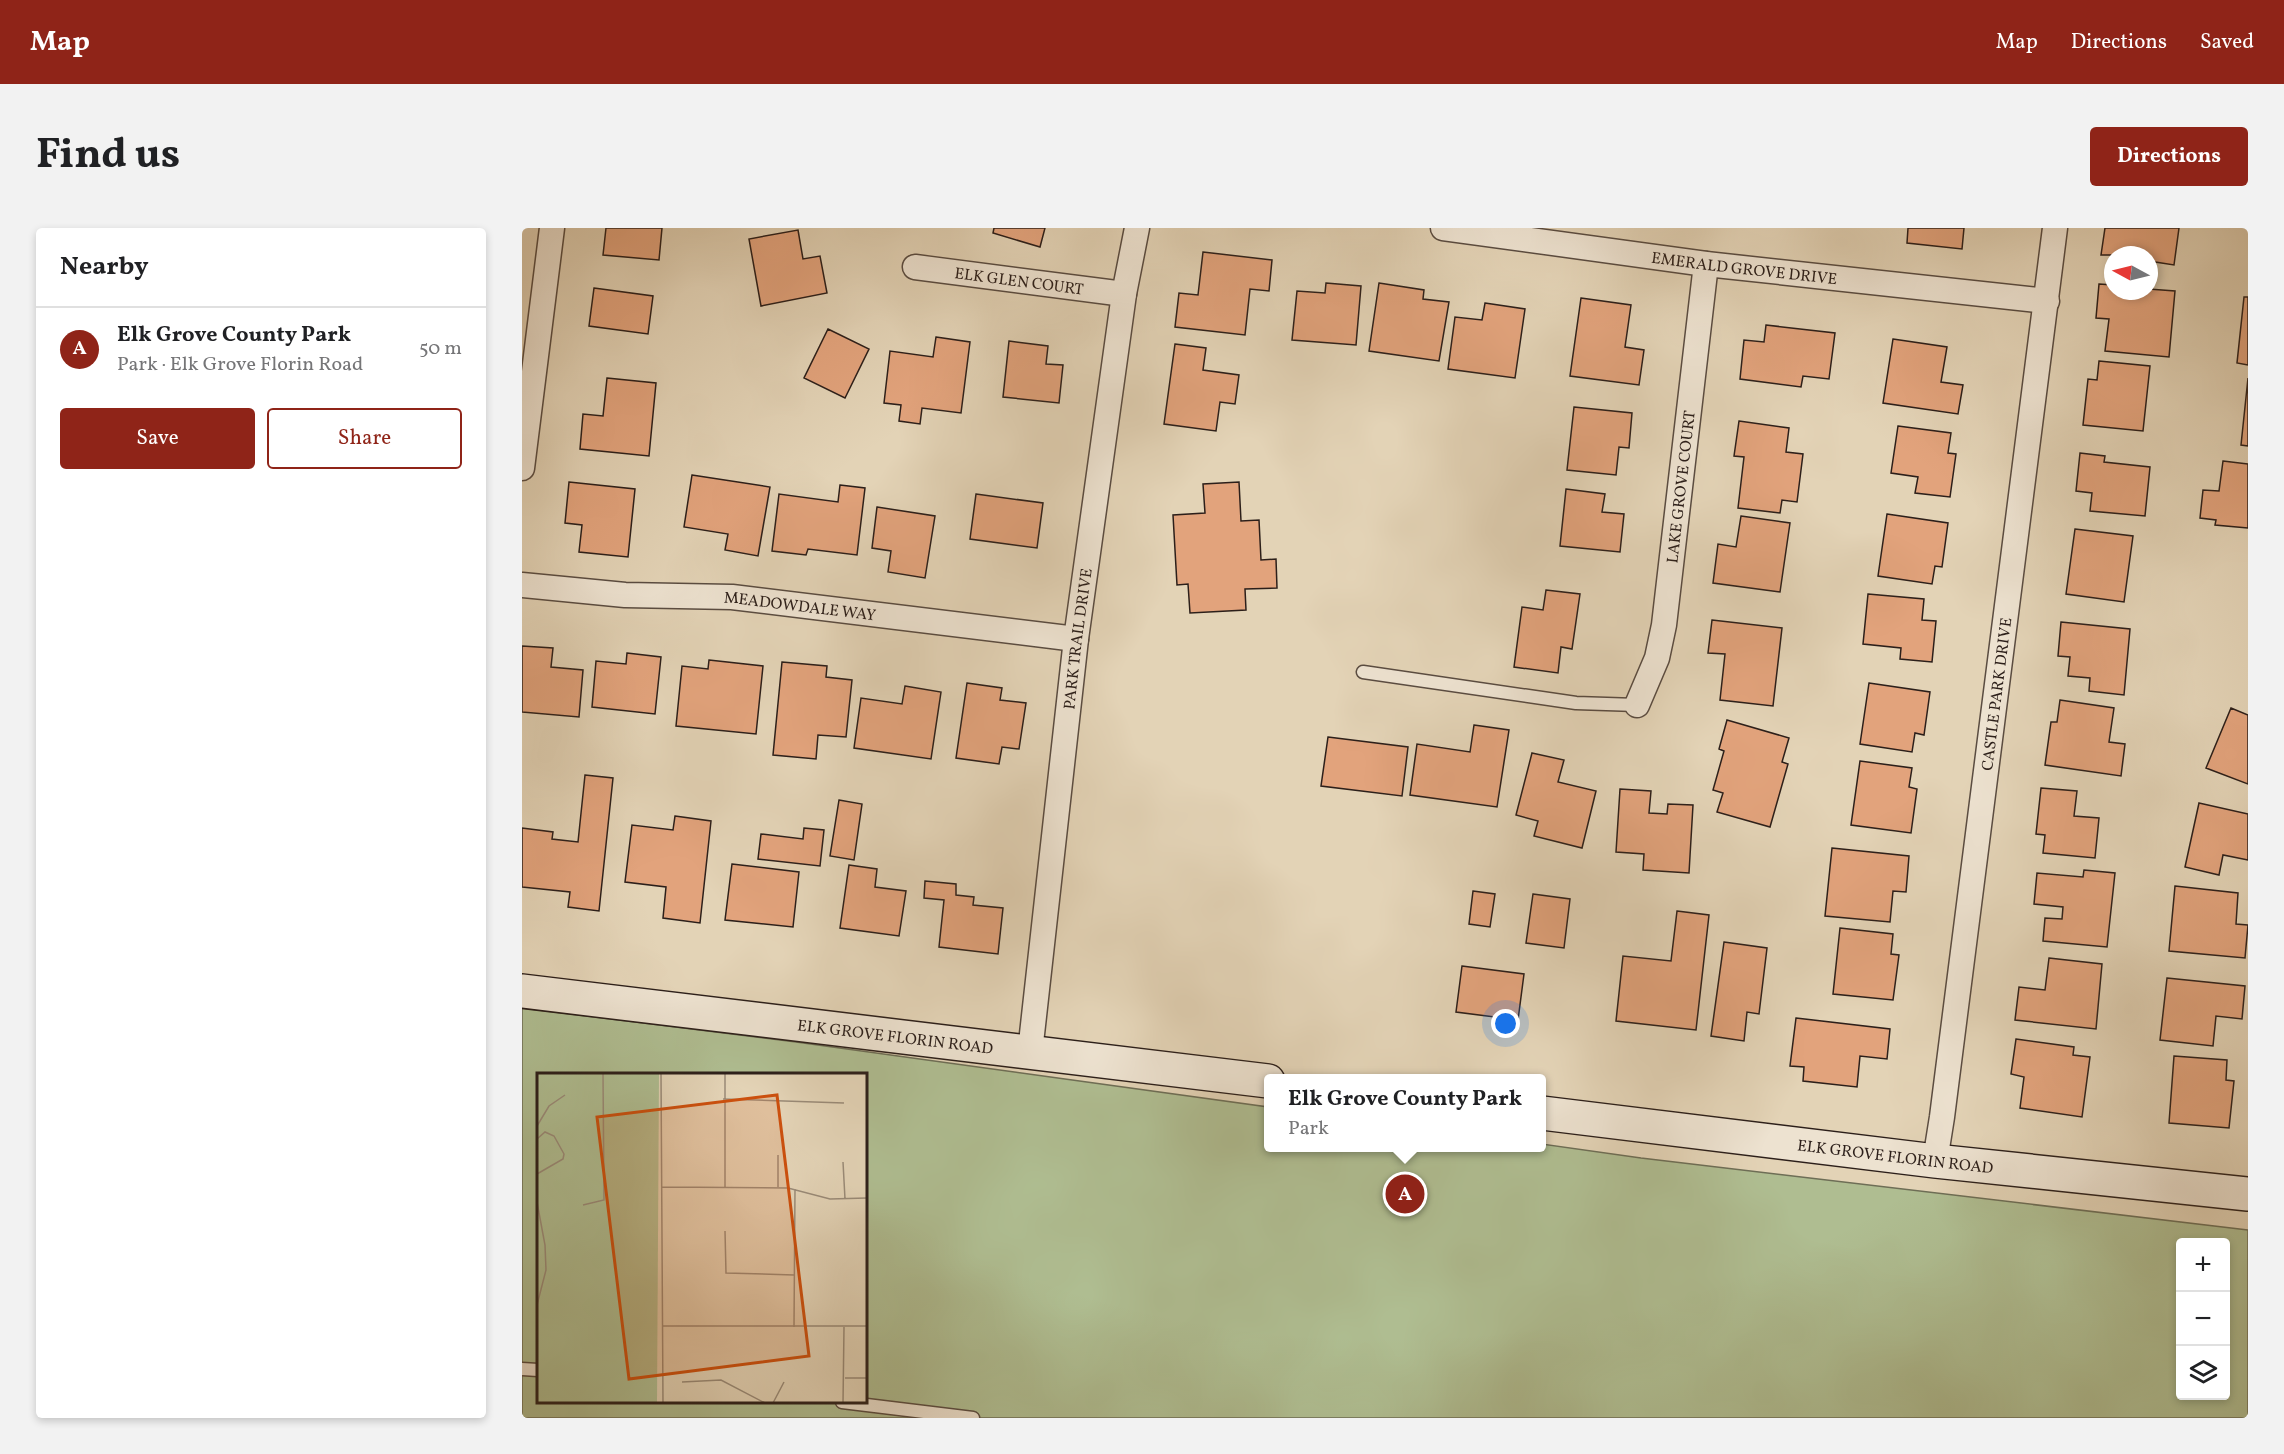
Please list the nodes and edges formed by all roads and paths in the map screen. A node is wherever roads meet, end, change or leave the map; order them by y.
1 (552, 228) edge
2 (1137, 228) edge
3 (1443, 228) edge
4 (2055, 228) edge
5 (1706, 264) junction
6 (915, 267) dead end
7 (1124, 294) junction
8 (2047, 301) junction
9 (522, 468) edge
10 (522, 585) edge
11 (1076, 639) junction
12 (1363, 672) dead end
13 (1637, 705) joint
14 (522, 992) edge
15 (1030, 1052) junction
16 (1264, 1080) edge
17 (1546, 1113) edge
18 (1935, 1161) junction
19 (2248, 1194) edge
20 (522, 1369) edge
21 (537, 1370) edge
22 (857, 1403) edge
23 (973, 1418) edge

1 - 9 street
2 - 7 street, PARK TRAIL DRIVE
3 - 5 street, EMERALD GROVE DRIVE
4 - 8 street, CASTLE PARK DRIVE
5 - 8 street, EMERALD GROVE DRIVE
5 - 13 street, LAKE GROVE COURT
6 - 7 street, ELK GLEN COURT
7 - 11 street, PARK TRAIL DRIVE
8 - 18 street, CASTLE PARK DRIVE
10 - 11 street, MEADOWDALE WAY
11 - 15 street, PARK TRAIL DRIVE
12 - 13 lane
14 - 15 main road, ELK GROVE FLORIN ROAD
15 - 16 main road, ELK GROVE FLORIN ROAD
17 - 18 main road, ELK GROVE FLORIN ROAD
18 - 19 main road, ELK GROVE FLORIN ROAD
20 - 21 lane
22 - 23 lane

